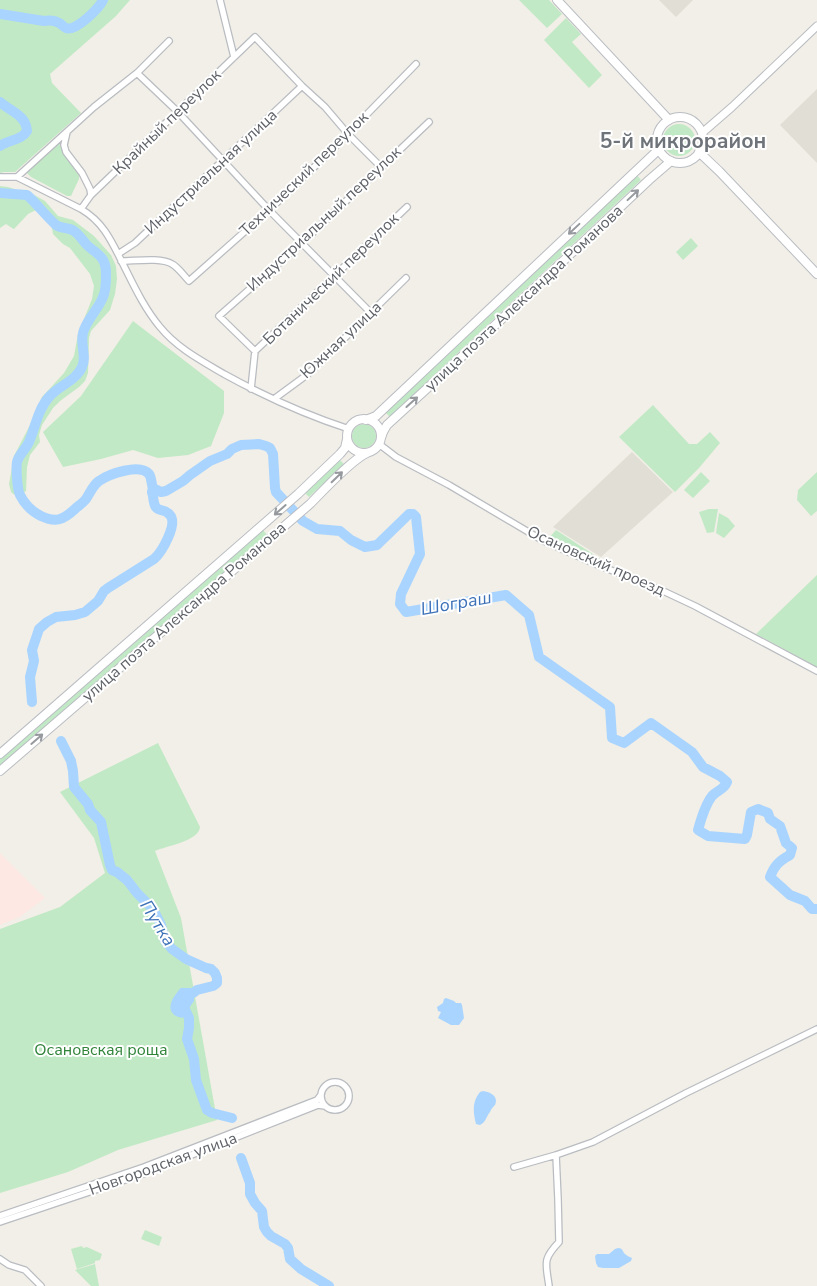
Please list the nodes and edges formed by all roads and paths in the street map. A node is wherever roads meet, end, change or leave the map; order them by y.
1 (220, 0) edge
2 (557, 0) edge
3 (817, 26) edge
4 (169, 41) dead end
5 (234, 57) junction
6 (416, 64) dead end
7 (137, 73) junction
8 (302, 86) junction
9 (177, 111) junction
10 (669, 120) junction
11 (429, 122) dead end
12 (68, 130) junction
13 (702, 132) junction
14 (348, 134) junction
15 (658, 146) junction
16 (699, 152) junction
17 (223, 159) junction
18 (672, 161) junction
19 (381, 167) junction
20 (0, 177) edge
21 (17, 177) junction
22 (91, 196) junction
23 (407, 207) dead end
24 (81, 209) junction
25 (269, 210) junction
26 (302, 243) junction
27 (118, 254) junction
28 (122, 261) junction
29 (817, 274) edge
30 (335, 275) junction
31 (406, 278) dead end
32 (371, 313) junction
33 (255, 351) junction
34 (251, 389) junction
35 (274, 399) junction
36 (366, 420) junction
37 (349, 429) junction
38 (347, 439) junction
39 (380, 441) junction
40 (367, 453) junction
41 (817, 671) edge
42 (0, 754) edge
43 (0, 771) edge
44 (817, 1029) edge
45 (321, 1096) junction
46 (325, 1106) junction
47 (556, 1155) junction
48 (514, 1167) dead end
49 (0, 1216) edge
50 (0, 1222) edge
51 (0, 1259) edge
52 (41, 1286) edge
53 (549, 1286) edge

1 - 5 street
2 - 10 main road
3 - 13 street
4 - 7 street
5 - 8 street, Крайный переулок
5 - 9 street, Крайный переулок
6 - 14 street, Технический переулок
7 - 9 street
7 - 12 street
8 - 14 street
8 - 17 street, Индустриальная улица
9 - 17 street
9 - 22 street, Крайный переулок
10 - 13 main road
10 - 15 main road
11 - 19 street, Индустриальный переулок
12 - 21 street
12 - 22 street
13 - 16 main road
14 - 19 street
14 - 25 street, Технический переулок
15 - 18 main road
15 -> 36 main road, улица поэта Александра Романова
16 - 18 main road
16 - 29 main road
17 - 25 street
17 - 27 street, Индустриальная улица
39 -> 18 main road, улица поэта Александра Романова
19 - 26 street, Индустриальный переулок
20 - 21 street
21 - 24 street
22 - 24 street, Крайный переулок
23 - 30 street, Ботанический переулок
24 - 27 street
25 - 26 street
25 - 28 street, Технический переулок
26 - 30 street
26 - 33 street, Индустриальный переулок
27 - 28 street
28 - 34 street
30 - 32 street
30 - 33 street, Ботанический переулок
31 - 32 street, Южная улица
32 - 35 street, Южная улица
33 - 34 street
34 - 35 street
35 - 37 street
36 - 37 main road
36 - 39 main road
37 - 38 main road
38 - 40 main road
38 -> 42 main road, улица поэта Александра Романова
39 - 40 main road
39 - 41 street, Осановский проезд
43 -> 40 main road, улица поэта Александра Романова
44 - 47 street
45 - 46 street
45 - 46 street
45 - 49 street, Новгородская улица
46 - 50 street, Новгородская улица
47 - 48 street
47 - 53 street
51 - 52 street

